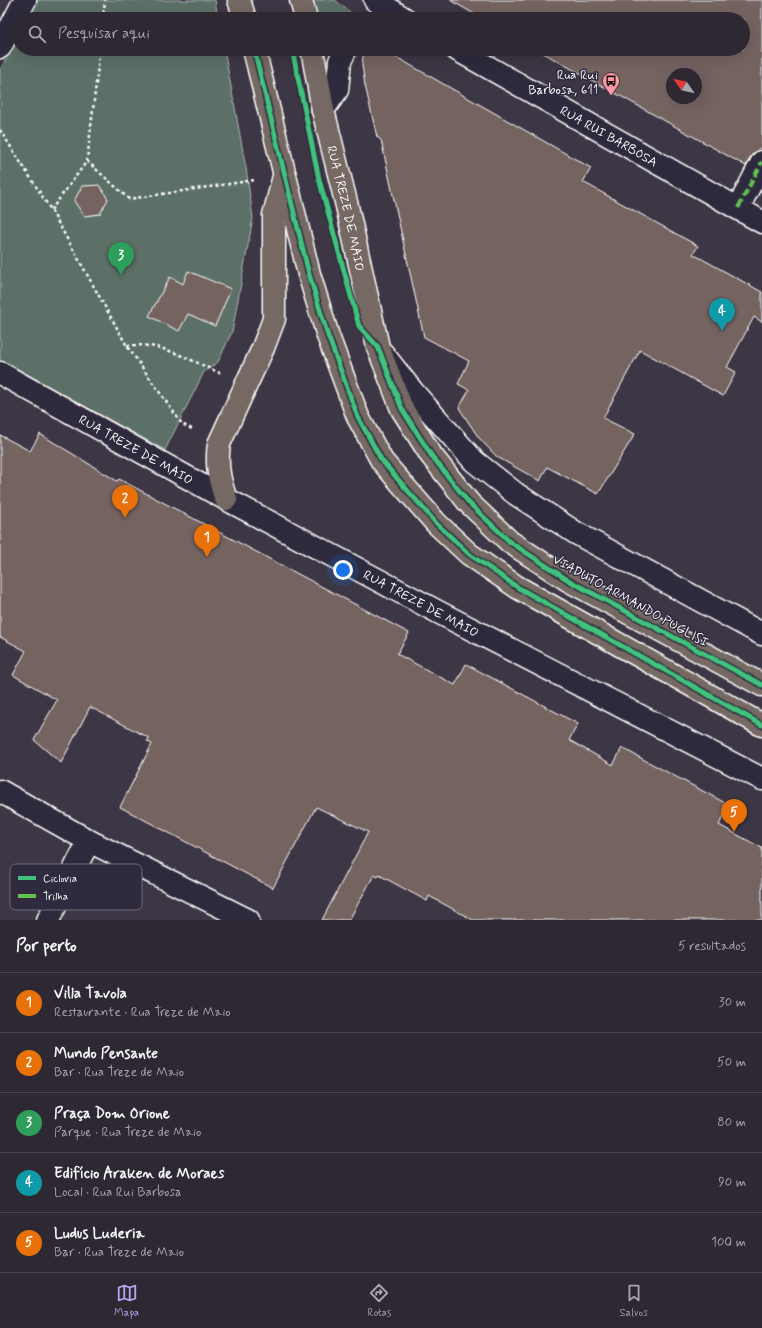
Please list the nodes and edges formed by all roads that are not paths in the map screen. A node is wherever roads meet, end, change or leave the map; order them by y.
1 (25, 0) edge
2 (239, 0) edge
3 (301, 0) edge
4 (376, 0) edge
5 (19, 12) edge
6 (243, 12) edge
7 (304, 12) edge
8 (394, 12) edge
9 (12, 24) edge
10 (0, 47) edge
11 (256, 56) edge
12 (313, 56) edge
13 (342, 56) edge
14 (468, 56) edge
15 (323, 110) junction
16 (762, 162) edge
17 (284, 175) junction
18 (738, 208) junction
19 (762, 222) edge
20 (378, 347) junction
21 (0, 373) edge
22 (226, 499) junction
23 (762, 634) edge
24 (762, 684) edge
25 (762, 725) edge
26 (762, 779) edge
27 (3, 790) edge
28 (89, 841) junction
29 (77, 864) edge
30 (135, 864) edge
31 (142, 867) edge
32 (53, 910) edge
33 (48, 920) edge
34 (248, 920) edge

1 - 5 street
2 - 6 main road
3 - 7 main road
4 - 8 street
9 - 10 street
11 - 17 main road
12 - 15 main road, RUA TREZE DE MAIO
13 - 15 street
14 - 18 street, RUA RUI BARBOSA
15 - 20 main road, RUA TREZE DE MAIO
16 - 18 street
17 - 22 main road
17 - 25 main road
18 - 19 street, RUA RUI BARBOSA
20 - 23 street, RUA TREZE DE MAIO
20 - 24 main road, VIADUTO ARMANDO PUGLISI
21 - 22 street, RUA TREZE DE MAIO
22 - 26 street, RUA TREZE DE MAIO
27 - 28 street
28 - 29 street
28 - 30 street
31 - 34 street
32 - 33 street

